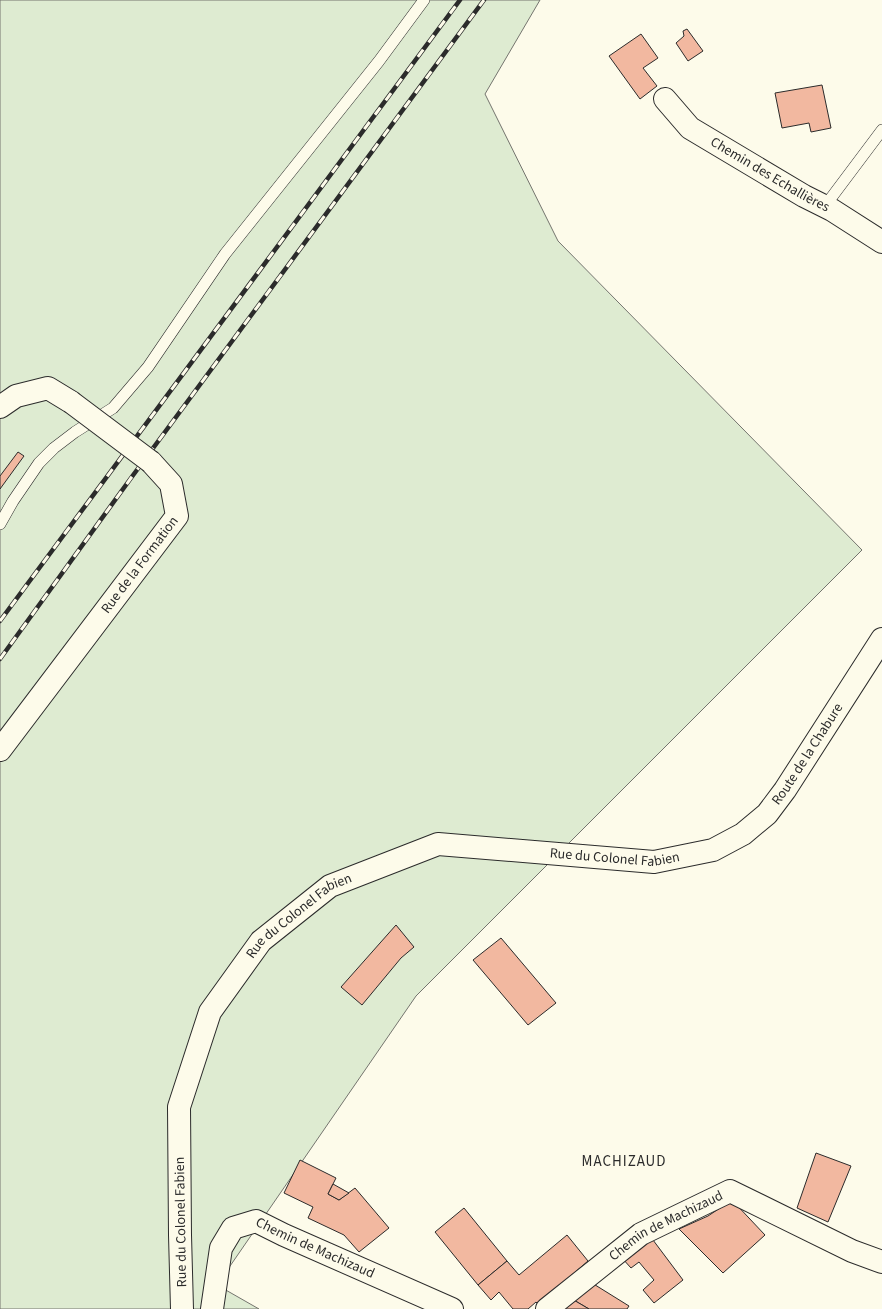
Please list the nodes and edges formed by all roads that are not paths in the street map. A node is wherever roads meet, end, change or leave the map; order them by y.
1 (424, 0) edge
2 (665, 99) dead end
3 (882, 130) edge
4 (824, 206) junction
5 (882, 242) edge
6 (0, 407) edge
7 (0, 524) edge
8 (882, 639) edge
9 (0, 750) edge
10 (713, 850) joint
11 (882, 1262) edge
12 (182, 1309) edge
13 (212, 1309) edge
14 (452, 1309) edge
15 (548, 1309) edge

1 - 7 lane
2 - 4 street, Chemin des Echallières
3 - 4 lane
4 - 5 street, Chemin des Echallières
6 - 9 street, Rue de la Formation, bridge
8 - 10 street, Route de la Chabure
10 - 12 street, Rue du Colonel Fabien
11 - 15 street, Chemin de Machizaud
13 - 14 street, Chemin de Machizaud

